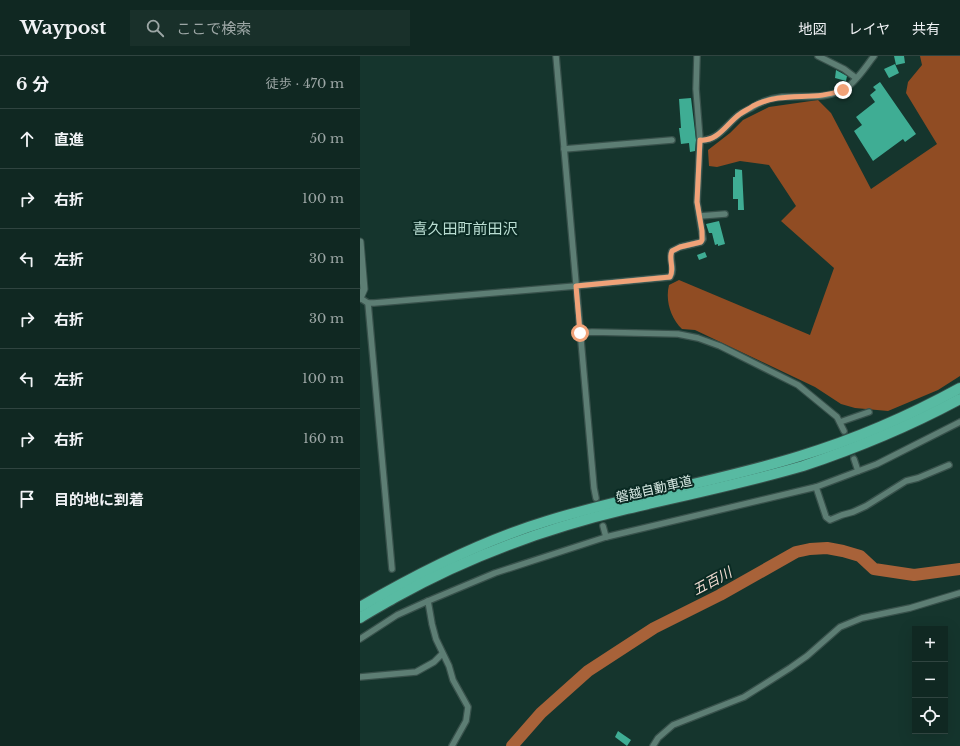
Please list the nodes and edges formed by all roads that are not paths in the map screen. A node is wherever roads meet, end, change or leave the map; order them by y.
1 (556, 56) edge
2 (697, 56) edge
3 (818, 56) edge
4 (874, 56) edge
5 (856, 78) junction
6 (672, 140) dead end
7 (700, 140) junction
8 (564, 149) junction
9 (725, 214) dead end
10 (700, 216) junction
11 (360, 242) edge
12 (576, 286) junction
13 (360, 298) edge
14 (368, 303) junction
15 (580, 333) junction
16 (960, 388) edge
17 (960, 399) edge
18 (869, 412) dead end
19 (840, 422) junction
20 (960, 422) edge
21 (844, 431) tunnel mouth
22 (854, 459) tunnel mouth
23 (948, 465) dead end
24 (858, 471) junction
25 (816, 488) junction
26 (596, 498) dead end
27 (603, 526) dead end
28 (606, 537) junction
29 (392, 569) dead end
30 (960, 594) edge
31 (428, 601) junction
32 (360, 607) edge
33 (360, 618) edge
34 (360, 639) edge
35 (442, 654) junction
36 (360, 677) edge
37 (452, 746) edge
38 (653, 746) edge

1 - 8 street
2 - 7 street
3 - 5 street
4 - 5 street
5 - 7 street
6 - 8 street
7 - 10 street
8 - 12 street
9 - 10 street
10 - 12 street
11 - 13 street
12 - 14 street
12 - 15 street
13 - 14 street
14 - 29 street
15 - 19 street
15 - 26 street
16 - 32 highway, 磐越自動車道
17 - 33 highway, 磐越自動車道
18 - 19 street
19 - 21 street
20 - 24 street
22 - 24 street
23 - 25 street
24 - 25 street
25 - 28 street
27 - 28 street
28 - 31 street
30 - 38 street
31 - 34 street
31 - 35 street
35 - 36 street
35 - 37 street

